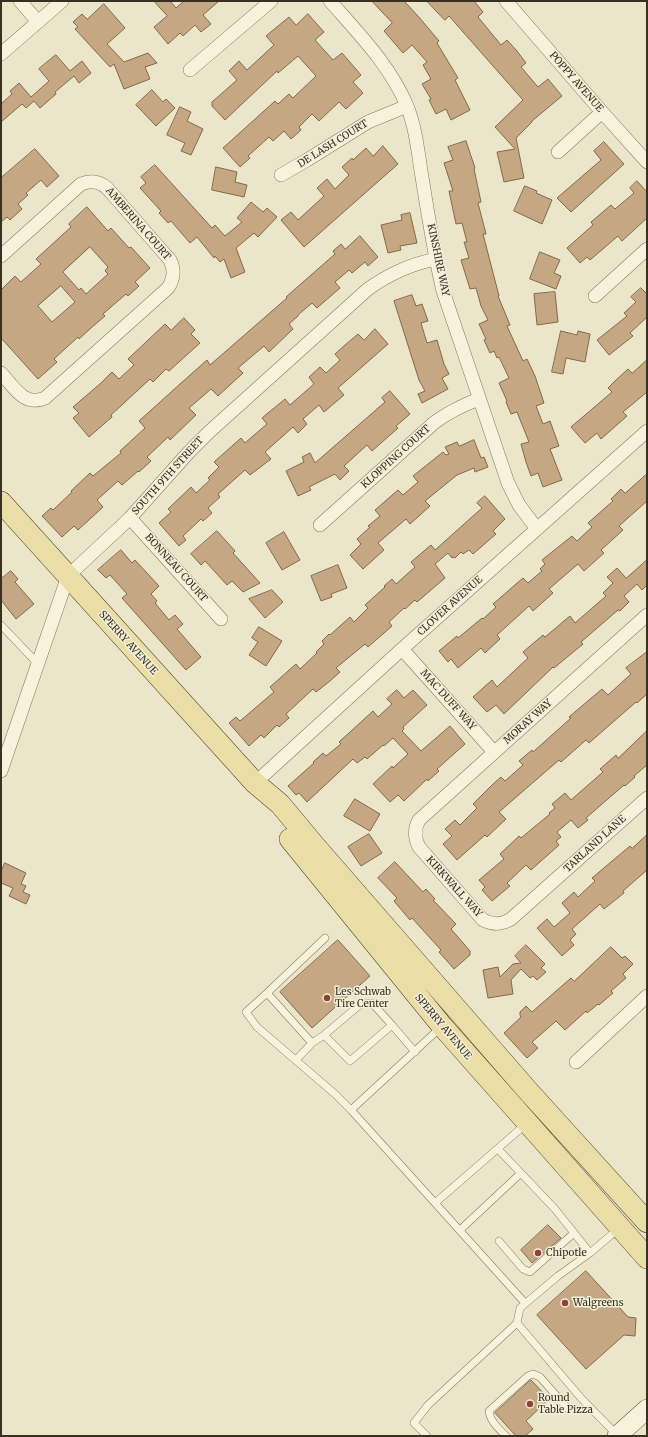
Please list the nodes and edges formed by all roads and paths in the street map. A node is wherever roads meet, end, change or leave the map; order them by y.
1 (20, 1) edge
2 (62, 1) edge
3 (271, 1) edge
4 (330, 1) edge
5 (506, 1) edge
6 (38, 22) junction
7 (1, 54) edge
8 (190, 70) dead end
9 (407, 106) junction
10 (602, 112) junction
11 (558, 152) dead end
12 (647, 162) edge
13 (281, 175) dead end
14 (647, 250) edge
15 (1, 256) edge
16 (436, 259) junction
17 (595, 296) dead end
18 (1, 373) edge
19 (479, 399) junction
20 (647, 431) edge
21 (1, 502) edge
22 (130, 518) junction
23 (320, 526) dead end
24 (537, 528) junction
25 (68, 576) junction
26 (647, 615) edge
27 (221, 619) dead end
28 (1, 625) edge
29 (402, 648) junction
30 (39, 664) junction
31 (1, 734) edge
32 (10, 744) junction
33 (494, 752) junction
34 (1, 771) edge
35 (255, 783) junction
36 (647, 798) edge
37 (414, 832) joint
38 (543, 890) joint
39 (325, 938) dead end
40 (267, 993) junction
41 (647, 996) edge
42 (392, 1025) junction
43 (442, 1026) junction
44 (324, 1035) junction
45 (312, 1043) junction
46 (415, 1052) junction
47 (296, 1060) junction
48 (576, 1062) dead end
49 (351, 1110) junction
50 (527, 1124) junction
51 (498, 1149) junction
52 (521, 1173) junction
53 (435, 1203) junction
54 (647, 1222) edge
55 (620, 1228) junction
56 (460, 1230) junction
57 (574, 1233) junction
58 (499, 1241) dead end
59 (590, 1253) junction
60 (647, 1258) edge
61 (526, 1304) junction
62 (517, 1323) junction
63 (568, 1409) dead end
64 (647, 1409) edge
65 (426, 1436) edge
66 (506, 1436) edge
67 (617, 1436) edge

1 - 6 street
2 - 6 street
3 - 8 street
4 - 9 street, KINSHIRE WAY
5 - 10 street, POPPY AVENUE
6 - 7 street
9 - 13 street, DE LASH COURT
9 - 16 street, KINSHIRE WAY
10 - 11 street
10 - 12 street, POPPY AVENUE
14 - 17 street
15 - 18 street, AMBERINA COURT
16 - 19 street, KINSHIRE WAY
16 - 22 street, SOUTH 9TH STREET
19 - 23 street, KLOPPING COURT
19 - 24 street, KINSHIRE WAY
20 - 24 street, CLOVER AVENUE
21 - 25 main road, SPERRY AVENUE
22 - 25 street, SOUTH 9TH STREET
22 - 27 street, BONNEAU COURT
24 - 29 street, CLOVER AVENUE
25 - 30 street, SOUTH 9TH STREET
25 - 35 main road, SPERRY AVENUE
26 - 33 street, MORAY WAY
28 - 30 lane
29 - 33 street, MAC DUFF WAY
29 - 35 street, CLOVER AVENUE
30 - 32 street, SOUTH 9TH STREET
31 - 32 street
32 - 34 street, SOUTH 9TH STREET
33 - 37 street, MORAY WAY
35 - 43 main road, SPERRY AVENUE
35 - 54 main road, SPERRY AVENUE
36 - 38 street, TARLAND LANE
37 - 38 street, KIRKWALL WAY
39 - 40 lane
40 - 45 lane
40 - 47 lane
41 - 48 street
42 - 44 lane
42 - 44 lane
42 - 46 lane
43 - 46 lane
43 - 50 main road, SPERRY AVENUE
44 - 45 lane
45 - 47 lane
46 - 49 lane
47 - 49 lane
49 - 53 lane
50 - 51 lane
50 - 55 main road, SPERRY AVENUE
51 - 52 lane
51 - 53 lane
52 - 56 lane
52 - 57 lane
53 - 56 lane
55 - 59 lane
55 - 60 main road, SPERRY AVENUE
56 - 61 lane
57 - 58 lane
57 - 59 lane
59 - 61 lane
61 - 62 lane
62 - 65 lane
62 - 67 lane
63 - 66 lane
64 - 67 main road

